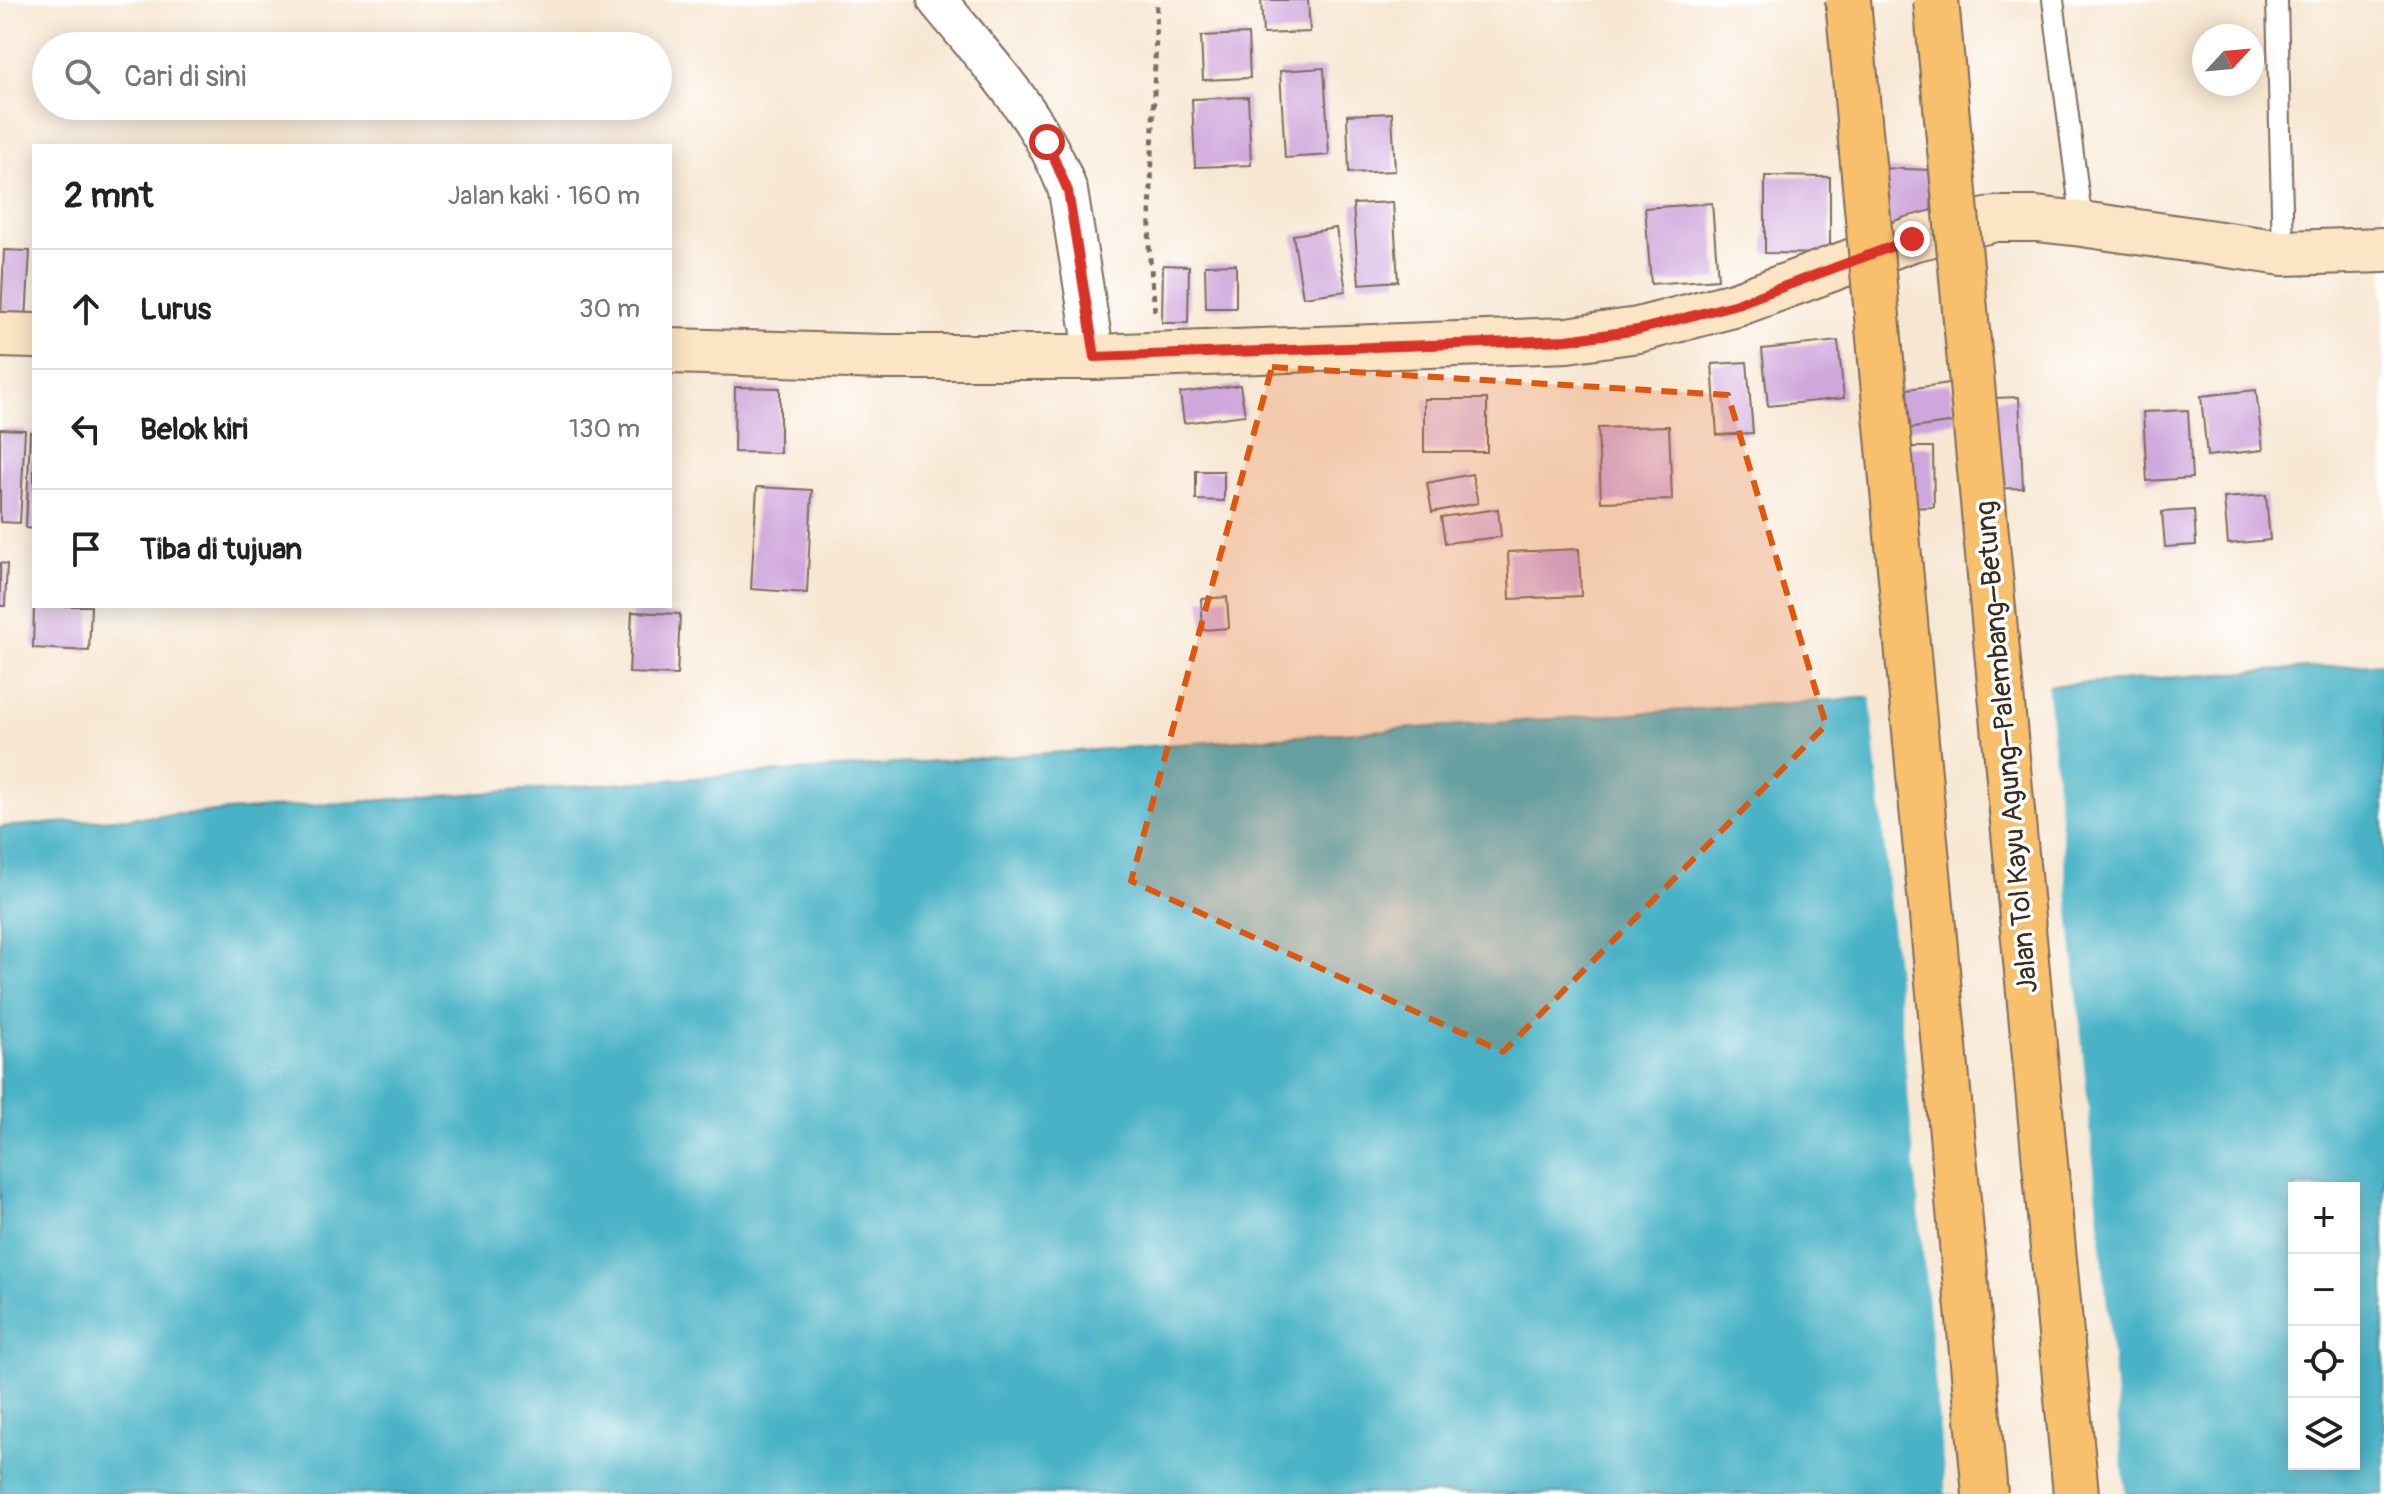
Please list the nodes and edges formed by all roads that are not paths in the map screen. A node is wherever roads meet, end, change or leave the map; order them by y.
1 (937, 0) edge
2 (1848, 0) edge
3 (1936, 0) edge
4 (2053, 0) edge
5 (2277, 0) edge
6 (2082, 224) junction
7 (2384, 250) edge
8 (2283, 253) junction
9 (0, 335) edge
10 (32, 336) edge
11 (672, 351) edge
12 (1095, 357) junction
13 (1985, 1494) edge
14 (2076, 1494) edge

1 - 12 street
2 - 13 highway, bridge
3 - 14 highway, Jalan Tol Kayu Agung–Palembang–Betung, bridge
4 - 6 lane
5 - 8 lane
6 - 8 street
6 - 12 street
7 - 8 street
9 - 10 street
11 - 12 street

